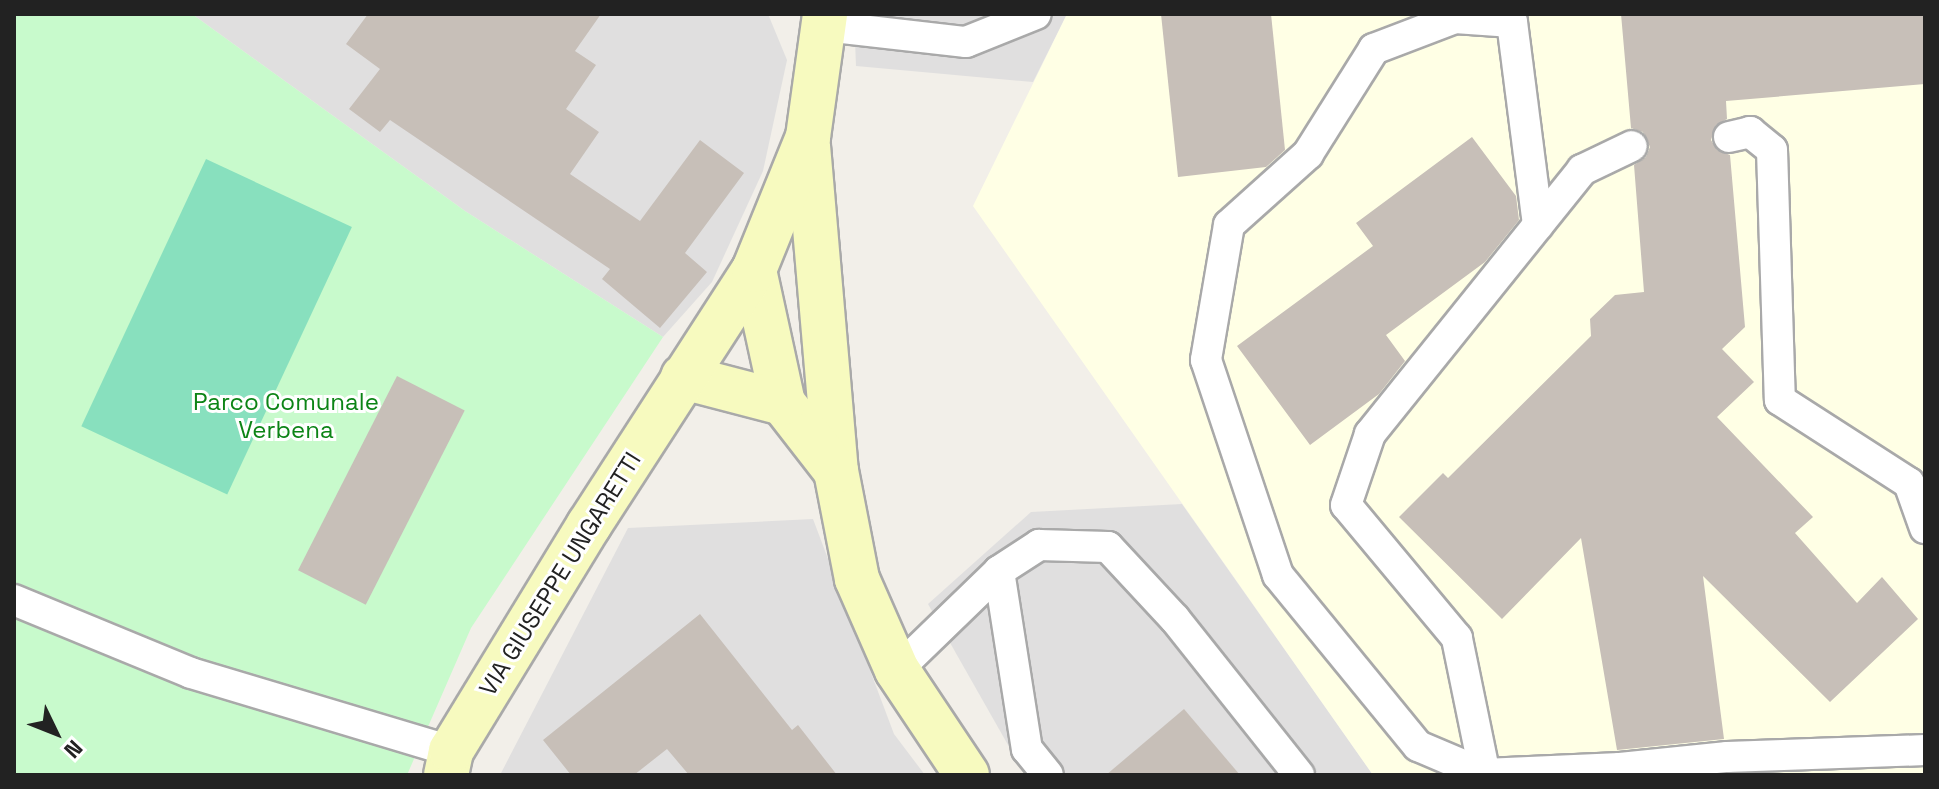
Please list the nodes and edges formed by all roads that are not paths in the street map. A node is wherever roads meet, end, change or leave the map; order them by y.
1 (1036, 14) edge
2 (825, 20) edge
3 (808, 137) junction
4 (1729, 137) dead end
5 (1632, 146) dead end
6 (1538, 225) junction
7 (754, 270) junction
8 (822, 328) junction
9 (683, 377) junction
10 (783, 403) junction
11 (836, 471) junction
12 (1917, 487) edge
13 (1925, 528) edge
14 (999, 571) junction
15 (14, 600) edge
16 (897, 670) junction
17 (1925, 750) edge
18 (448, 763) edge
19 (1484, 774) edge
20 (967, 775) edge
21 (1048, 775) edge
22 (1299, 775) edge

1 - 2 lane
2 - 3 street
3 - 7 street, VIA GIUSEPPE UNGARETTI
3 - 8 street
4 - 12 lane
5 - 6 lane
6 - 19 lane
6 - 19 lane
7 - 8 street
7 - 9 street, VIA GIUSEPPE UNGARETTI
7 - 10 street
8 - 11 street
9 - 10 street
9 - 18 street, VIA GIUSEPPE UNGARETTI
10 - 11 street
11 - 16 street
12 - 13 lane
14 - 16 lane
14 - 21 lane
14 - 22 lane
15 - 18 lane
16 - 20 street
17 - 19 lane

